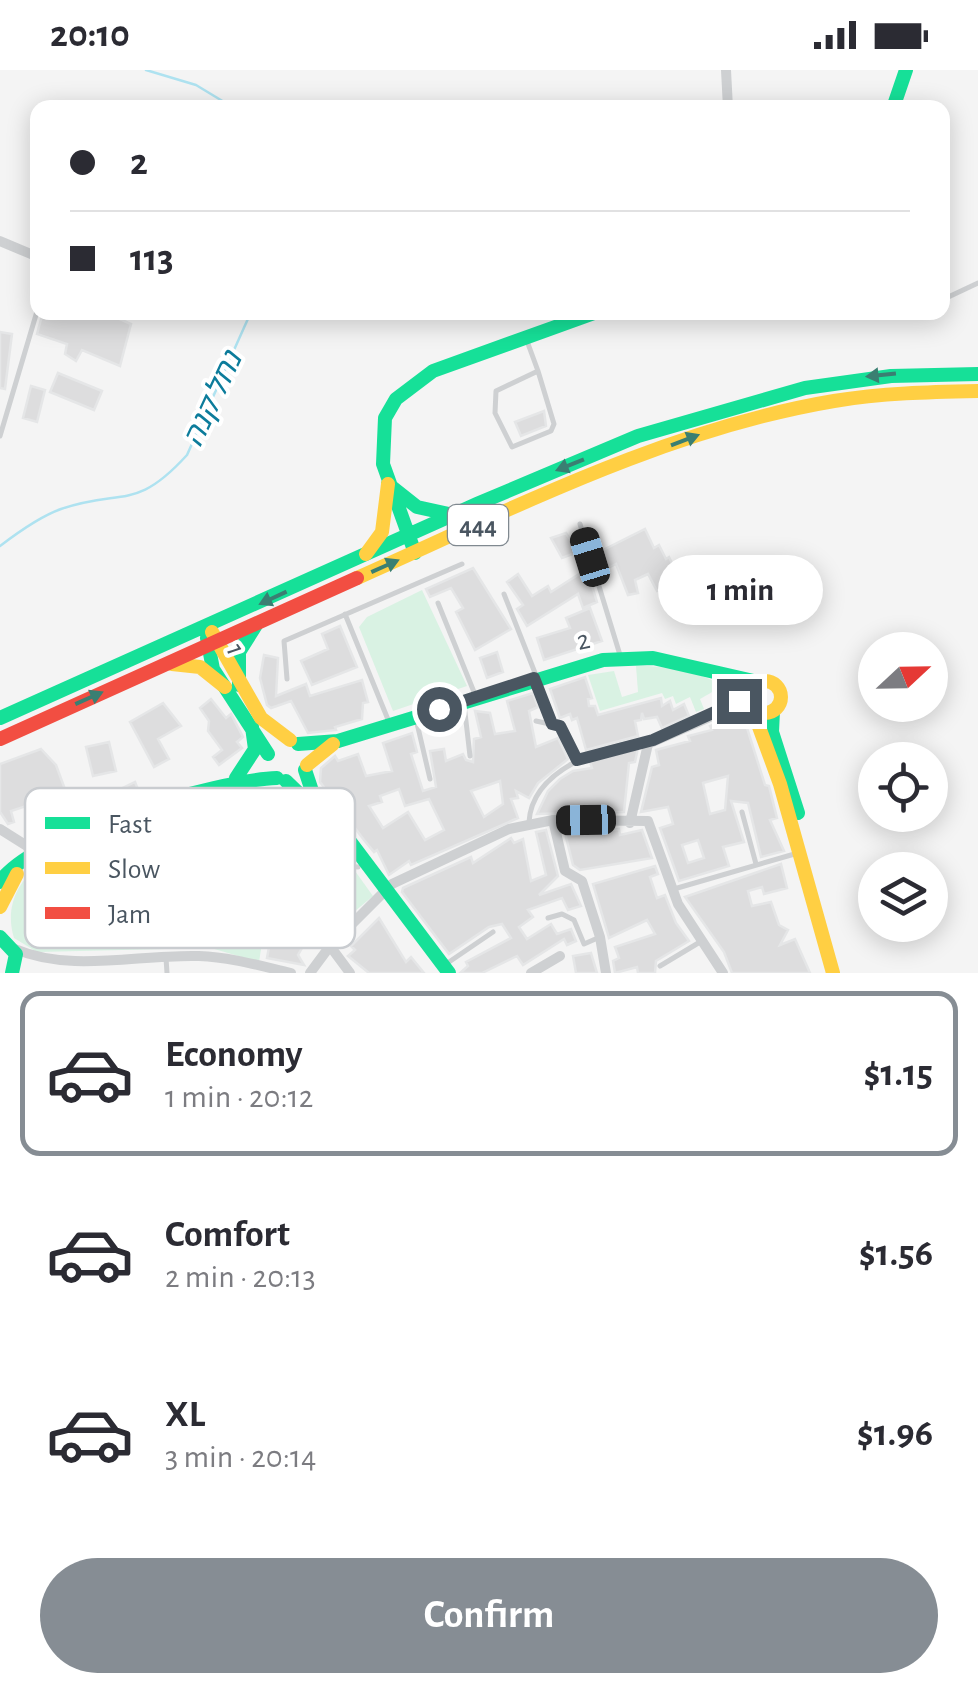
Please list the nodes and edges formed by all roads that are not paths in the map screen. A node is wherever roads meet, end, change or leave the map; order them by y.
1 (726, 70) edge
2 (906, 70) edge
3 (728, 100) edge
4 (896, 100) edge
5 (0, 241) edge
6 (30, 254) edge
7 (978, 283) edge
8 (950, 296) edge
9 (34, 320) edge
10 (577, 320) edge
11 (526, 340) junction
12 (538, 371) junction
13 (978, 374) edge
14 (978, 391) edge
15 (0, 436) edge
16 (388, 484) junction
17 (463, 510) junction
18 (580, 524) dead end
19 (408, 536) junction
20 (414, 552) junction
21 (365, 555) junction
22 (462, 564) dead end
23 (504, 594) dead end
24 (438, 603) dead end
25 (345, 614) junction
26 (259, 622) junction
27 (211, 638) junction
28 (620, 658) junction
29 (163, 665) junction
30 (536, 678) junction
31 (288, 679) dead end
32 (232, 686) junction
33 (752, 696) junction
34 (470, 699) junction
35 (774, 711) junction
36 (415, 717) junction
37 (0, 718) edge
38 (536, 721) dead end
39 (390, 724) junction
40 (552, 724) junction
41 (252, 726) junction
42 (0, 739) edge
43 (653, 740) junction
44 (294, 742) junction
45 (338, 742) junction
46 (268, 755) junction
47 (470, 756) dead end
48 (577, 760) junction
49 (306, 768) junction
50 (282, 779) junction
51 (430, 779) dead end
52 (233, 780) junction
53 (210, 788) edge
54 (295, 788) edge
55 (311, 788) edge
56 (742, 812) dead end
57 (554, 820) junction
58 (529, 823) junction
59 (630, 823) junction
60 (0, 829) edge
61 (25, 845) edge
62 (798, 852) junction
63 (355, 853) edge
64 (25, 859) edge
65 (355, 863) edge
66 (756, 864) junction
67 (25, 866) edge
68 (355, 867) edge
69 (358, 867) junction
70 (0, 882) edge
71 (671, 890) junction
72 (382, 892) junction
73 (0, 908) edge
74 (548, 918) dead end
75 (355, 920) edge
76 (494, 932) dead end
77 (600, 937) junction
78 (5, 938) edge
79 (704, 940) junction
80 (329, 948) edge
81 (331, 948) edge
82 (560, 956) dead end
83 (166, 958) junction
84 (48, 960) junction
85 (660, 966) dead end
86 (443, 970) edge
87 (13, 971) edge
88 (166, 973) edge
89 (291, 973) edge
90 (310, 973) edge
91 (350, 973) edge
92 (531, 973) edge
93 (606, 973) edge
94 (724, 973) edge
95 (833, 973) edge
96 (841, 973) edge

1 - 3 street
2 - 4 main road
5 - 6 street
7 - 8 lane
9 - 15 lane
10 - 11 main road
11 - 12 lane
11 - 16 main road
12 - 12 lane
13 -> 17 main road, 444
20 -> 14 main road, 444
16 - 17 main road
16 - 19 main road
16 - 21 main road
17 - 19 main road, 444
18 - 28 lane
19 - 20 main road
19 - 21 main road, 444
26 -> 20 main road, 444
21 -> 27 main road, 444
22 - 25 lane
23 - 30 lane
24 - 34 lane
25 - 31 lane
25 - 39 lane
26 - 27 main road, 444
26 - 32 main road
27 - 29 main road, 444
27 - 32 main road, 1
27 - 37 main road, 444
28 - 30 main road, 2
28 - 33 main road, 2
29 - 32 main road
42 -> 29 main road, 444
30 - 34 main road, 2
30 - 40 lane
32 - 41 main road, 1
32 - 44 main road, 1
33 - 35 main road
33 - 35 main road
33 - 43 street
33 - 62 main road
34 - 36 main road, 2
34 - 47 lane
35 - 96 main road
36 - 39 main road, 2
36 - 51 lane
38 - 40 lane
39 - 45 main road, 2
40 - 48 lane
41 - 46 main road, 1
41 - 52 main road
43 - 48 lane
43 - 59 street
44 - 45 main road, 2
44 - 46 main road
44 - 49 main road
45 - 49 main road, 2
46 - 50 main road
46 - 52 main road
48 - 58 lane
49 - 50 main road
49 - 55 main road
50 - 52 main road
50 - 54 main road
52 - 53 main road
56 - 66 lane
57 - 58 street
57 - 59 street
57 - 77 street
58 - 72 street
59 - 71 street
60 - 61 street
62 - 66 lane
62 - 95 main road
63 - 72 main road
64 - 70 main road
65 - 69 main road
66 - 71 lane
67 - 73 main road
68 - 69 lane
69 - 72 main road
71 - 79 street
72 - 75 street
72 - 86 main road
74 - 77 lane
76 - 86 lane
77 - 93 street
78 - 84 street
78 - 87 main road
79 - 85 lane
79 - 94 street
80 - 90 street
81 - 91 street
82 - 92 street
83 - 84 street
83 - 88 lane
83 - 89 street
84 - 87 street

